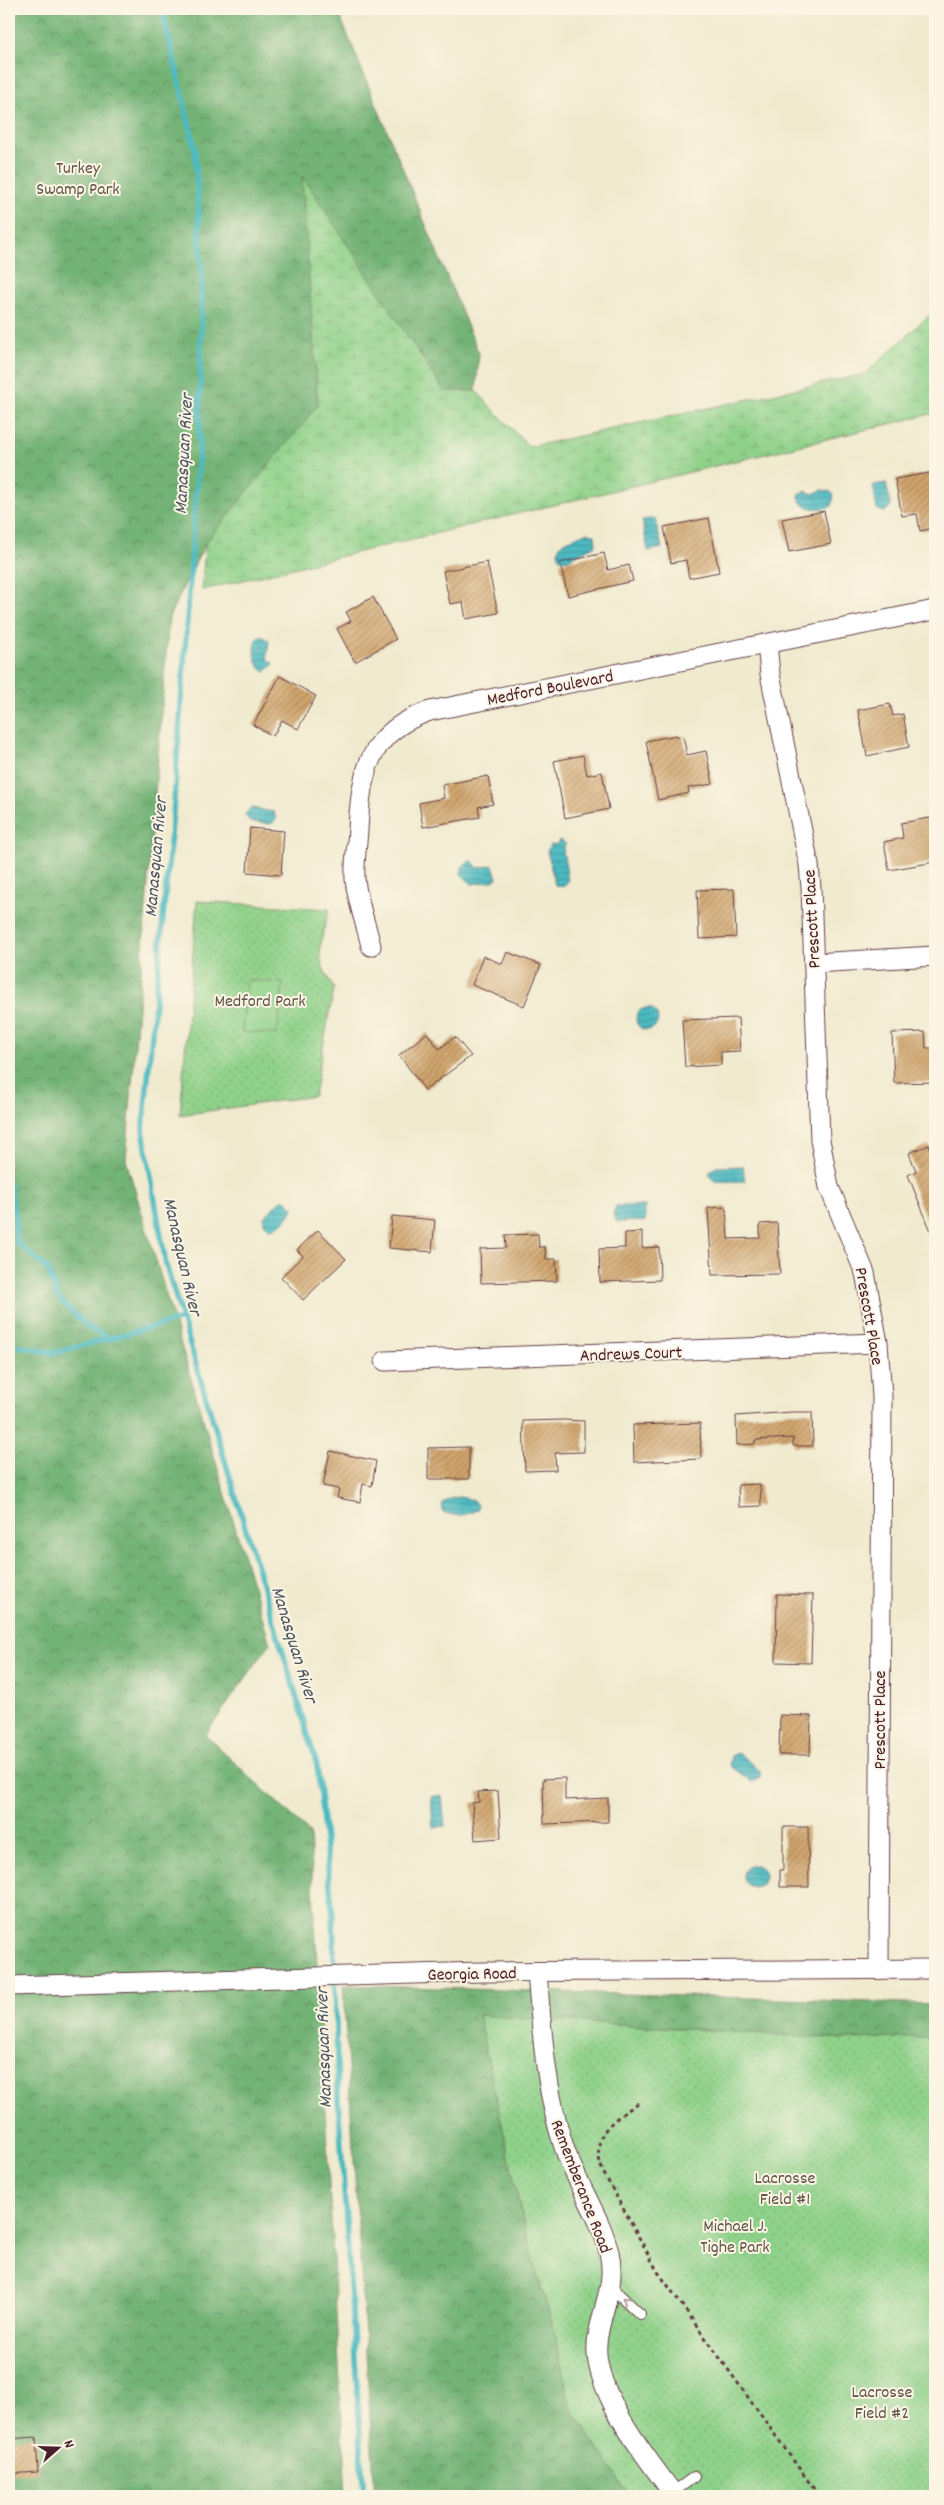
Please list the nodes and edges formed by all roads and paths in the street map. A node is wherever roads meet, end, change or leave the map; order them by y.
1 (935, 610) edge
2 (767, 644) junction
3 (371, 946) dead end
4 (935, 956) edge
5 (814, 963) junction
6 (878, 1343) junction
7 (385, 1361) dead end
8 (879, 1969) junction
9 (935, 1969) edge
10 (536, 1972) junction
11 (9, 1986) edge
12 (638, 2103) dead end
13 (611, 2287) junction
14 (640, 2314) dead end
15 (694, 2477) dead end
16 (674, 2494) edge
17 (819, 2496) edge

1 - 2 street, Medford Boulevard
2 - 3 street, Medford Boulevard
2 - 5 street, Prescott Place
4 - 5 street
5 - 6 street, Prescott Place
6 - 7 street, Andrews Court
6 - 8 street, Prescott Place
8 - 9 street, Georgia Road
8 - 10 street, Georgia Road
10 - 11 street, Georgia Road
10 - 13 street, Rememberance Road
12 - 17 path
14 -> 13 lane
13 - 16 street, Rememberance Road
15 - 16 lane

